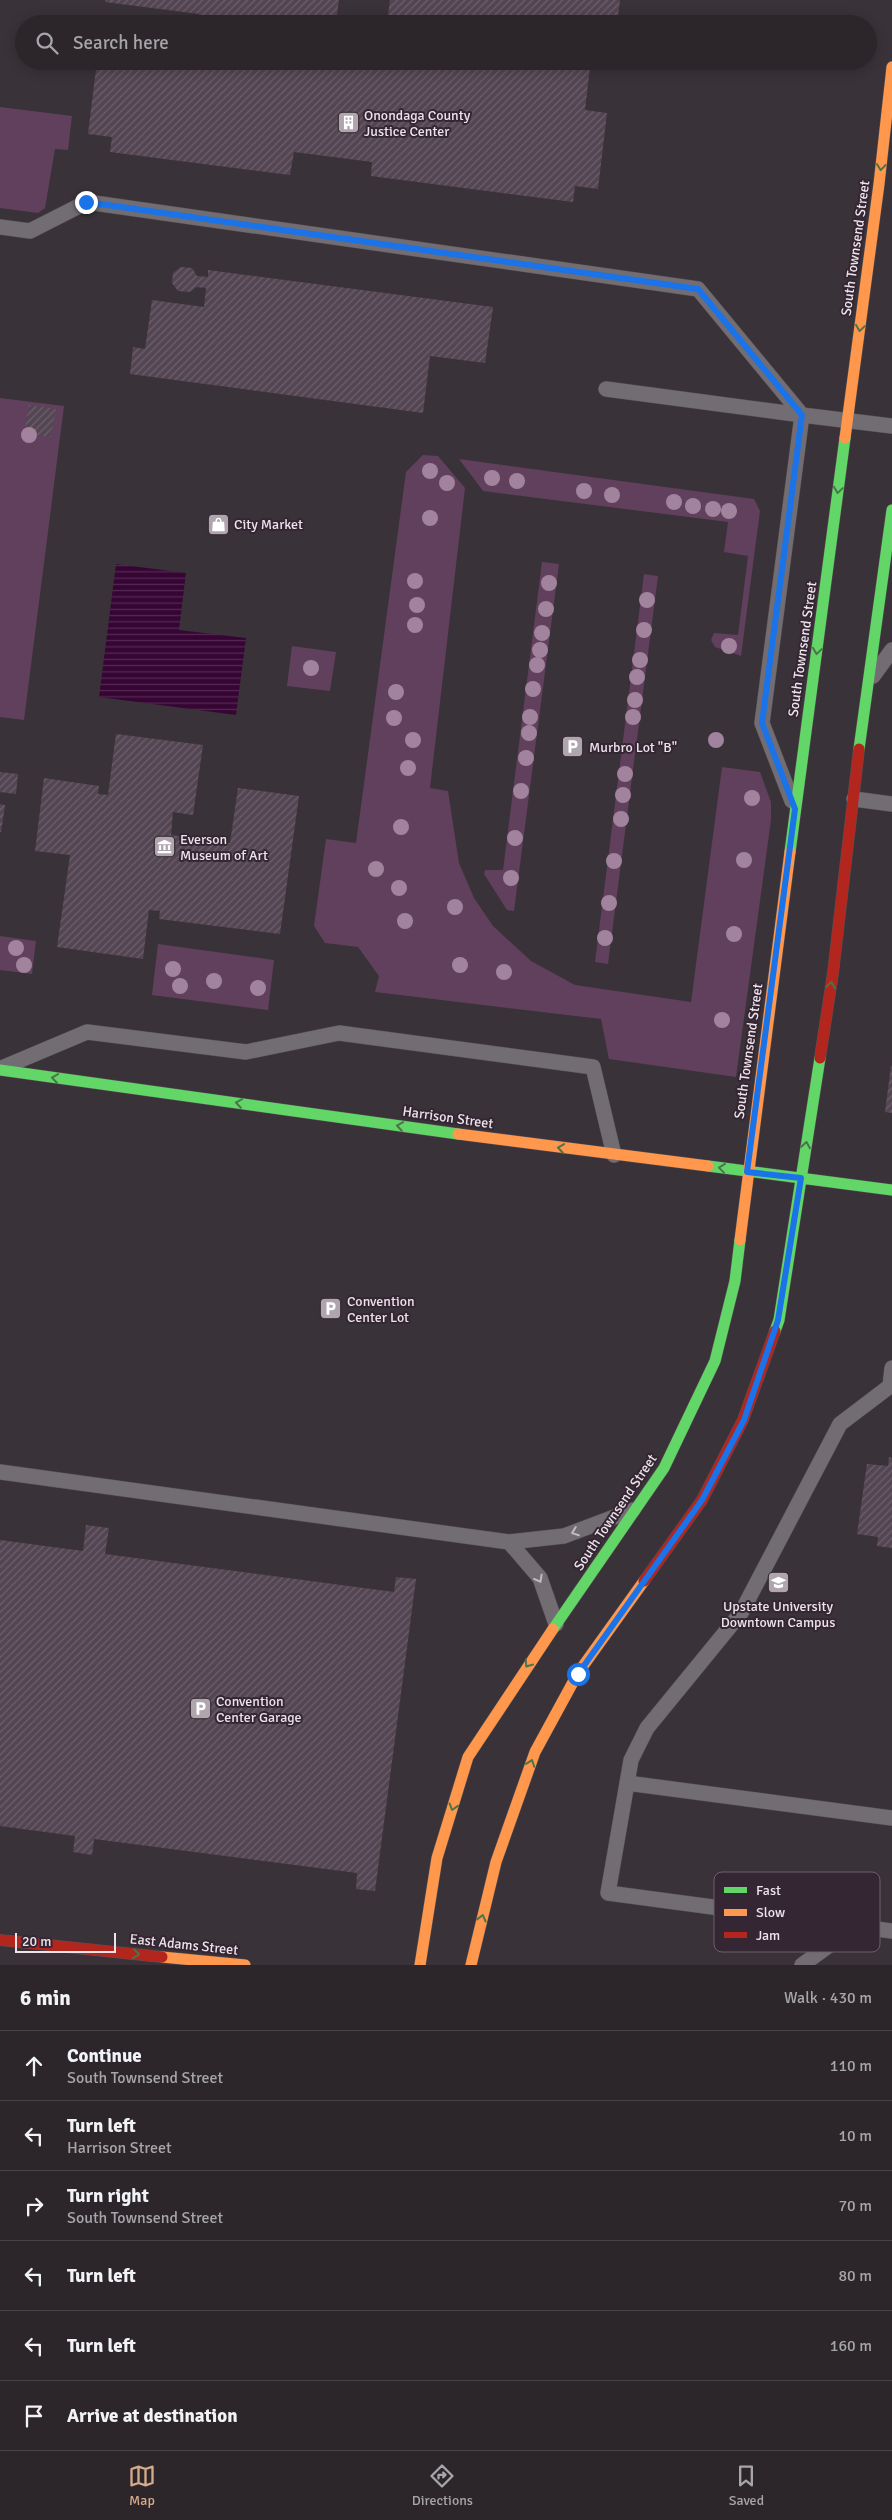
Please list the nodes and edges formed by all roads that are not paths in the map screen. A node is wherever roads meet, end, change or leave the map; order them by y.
1 (892, 67) edge
2 (0, 228) edge
3 (606, 389) dead end
4 (802, 415) junction
5 (847, 421) junction
6 (892, 426) edge
7 (892, 510) edge
8 (892, 650) edge
9 (868, 683) junction
10 (854, 799) junction
11 (892, 804) edge
12 (795, 809) junction
13 (0, 1069) edge
14 (614, 1155) junction
15 (747, 1172) junction
16 (801, 1178) junction
17 (892, 1190) edge
18 (892, 1368) edge
19 (891, 1386) edge
20 (0, 1472) edge
21 (636, 1508) junction
22 (509, 1542) junction
23 (556, 1624) junction
24 (626, 1783) junction
25 (892, 1818) edge
26 (714, 1907) edge
27 (0, 1940) edge
28 (820, 1952) edge
29 (245, 1965) edge
30 (420, 1965) edge
31 (471, 1965) edge
32 (802, 1965) edge

1 -> 5 street, South Townsend Street
2 - 4 lane
3 - 4 lane
4 - 5 lane
4 - 12 lane
5 - 6 lane
5 -> 12 street, South Townsend Street
7 - 9 street
8 - 9 lane
9 - 10 street
10 - 11 lane
16 -> 10 street
12 - 15 street, South Townsend Street
14 -> 13 street, Harrison Street
13 - 14 lane
15 -> 14 street, Harrison Street
15 - 16 street, Harrison Street
15 - 21 street, South Townsend Street
16 - 17 street, Harrison Street
31 -> 16 street
18 - 19 lane
19 - 24 lane
20 - 22 lane
21 -> 22 lane
21 - 23 street, South Townsend Street
22 -> 23 lane
23 -> 30 street, South Townsend Street
24 - 25 lane
24 - 26 lane
27 -> 29 street, East Adams Street
28 - 32 lane

